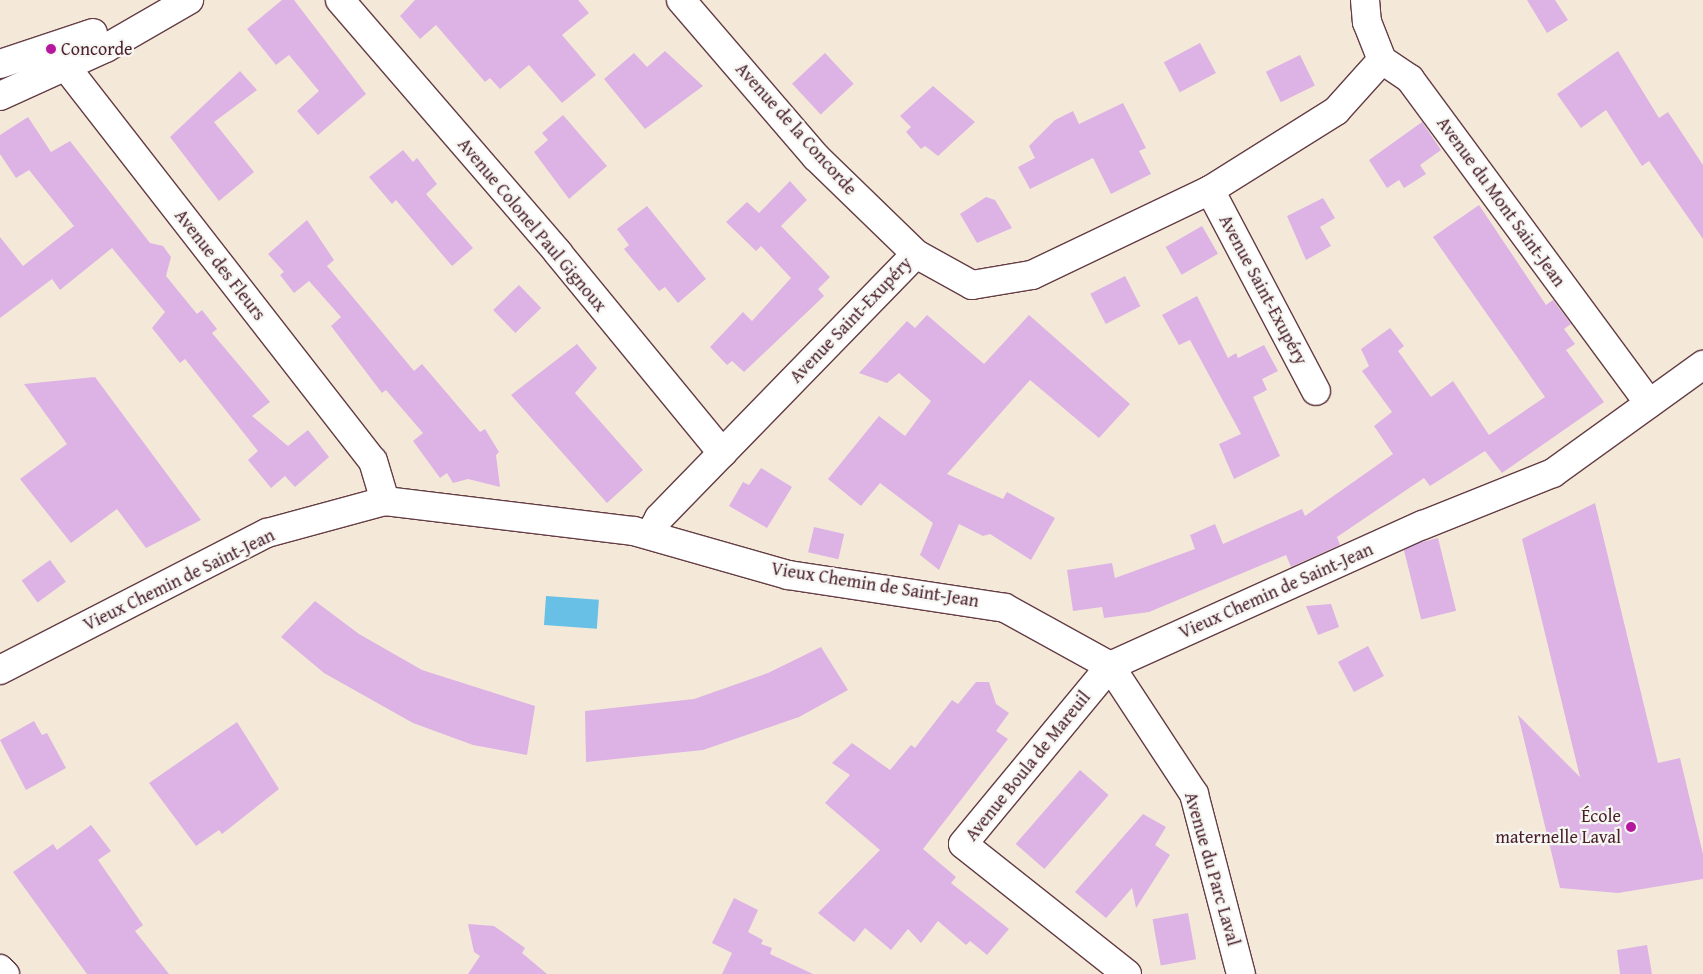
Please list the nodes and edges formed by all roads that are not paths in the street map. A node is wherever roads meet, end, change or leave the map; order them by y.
1 (154, 0) edge
2 (189, 0) edge
3 (340, 0) edge
4 (681, 0) edge
5 (1365, 0) edge
6 (88, 35) junction
7 (1382, 60) junction
8 (1, 64) edge
9 (66, 67) junction
10 (5, 94) edge
11 (1210, 190) junction
12 (916, 254) junction
13 (1703, 364) edge
14 (1316, 391) dead end
15 (1649, 402) junction
16 (722, 453) junction
17 (385, 501) junction
18 (650, 535) junction
19 (1110, 666) junction
20 (0, 670) edge
21 (0, 969) edge
22 (5, 974) edge
23 (1127, 974) edge
24 (1241, 974) edge

1 - 6 street
2 - 9 street
3 - 16 street, Avenue Colonel Paul Gignoux
4 - 12 street, Avenue de la Concorde
5 - 7 street
6 - 8 street
6 - 9 street
7 - 11 street, Avenue Saint-Exupéry
7 - 15 street, Avenue du Mont Saint-Jean
8 - 10 street
9 - 10 street
9 - 17 street, Avenue des Fleurs
11 - 12 street, Avenue Saint-Exupéry
11 - 14 street, Avenue Saint-Exupéry
12 - 16 street, Avenue Saint-Exupéry
13 - 15 street, Vieux Chemin de Saint-Jean
15 - 19 street, Vieux Chemin de Saint-Jean
16 - 18 street, Avenue Saint-Exupéry
17 - 18 street, Vieux Chemin de Saint-Jean
17 - 20 street, Vieux Chemin de Saint-Jean
18 - 19 street, Vieux Chemin de Saint-Jean
19 - 23 street, Avenue Boula de Mareuil
19 - 24 street, Avenue du Parc Laval
21 - 22 street

